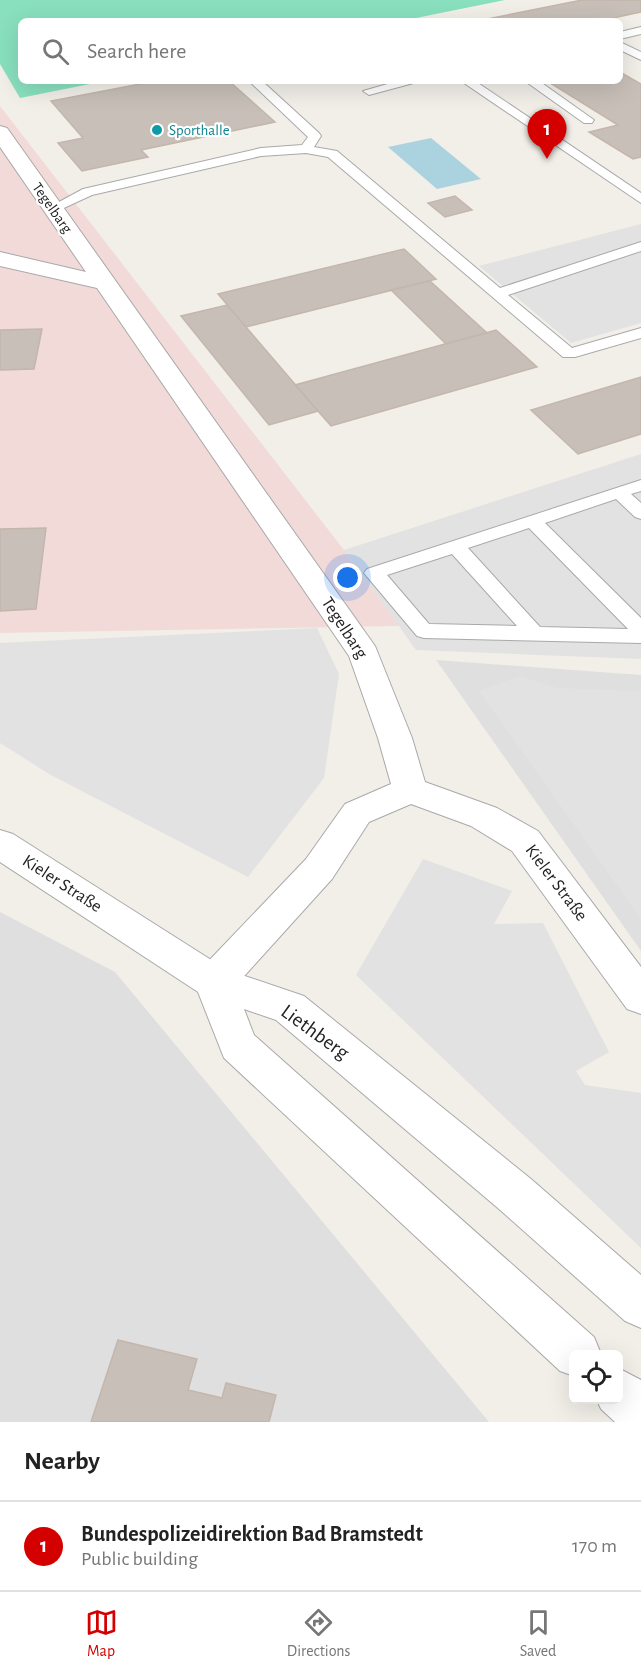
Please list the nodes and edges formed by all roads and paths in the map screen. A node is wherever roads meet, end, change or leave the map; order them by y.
1 (641, 30) edge
2 (623, 35) edge
3 (623, 47) edge
4 (641, 57) edge
5 (258, 84) edge
6 (401, 84) edge
7 (471, 84) edge
8 (535, 84) edge
9 (369, 91) dead end
10 (588, 120) dead end
11 (0, 132) edge
12 (306, 148) junction
13 (641, 199) edge
14 (53, 208) junction
15 (641, 246) edge
16 (0, 259) edge
17 (105, 284) junction
18 (497, 294) junction
19 (641, 333) edge
20 (641, 484) edge
21 (618, 492) junction
22 (641, 513) edge
23 (533, 520) junction
24 (455, 546) junction
25 (641, 630) edge
26 (534, 633) junction
27 (641, 636) edge
28 (410, 790) junction
29 (0, 844) edge
30 (214, 982) junction
31 (641, 997) edge
32 (641, 1305) edge
33 (573, 1350) edge
34 (623, 1397) edge
35 (641, 1413) edge

1 - 2 lane
3 - 4 lane
5 - 12 lane
6 - 9 lane
7 - 13 lane
8 - 10 lane
11 - 14 street, Tegelbarg
12 - 14 lane
12 - 18 lane
14 - 17 street, Tegelbarg
15 - 18 lane
16 - 17 street
17 - 28 street, Tegelbarg
18 - 19 lane
20 - 21 lane
21 - 22 lane
21 - 23 lane
23 - 24 lane
23 - 25 lane
24 - 26 lane
24 - 26 lane
26 - 27 lane
28 - 30 street
28 - 31 street, Kieler Straße
29 - 30 street, Kieler Straße
30 - 32 street, Liethberg
30 - 33 street
34 - 35 street

